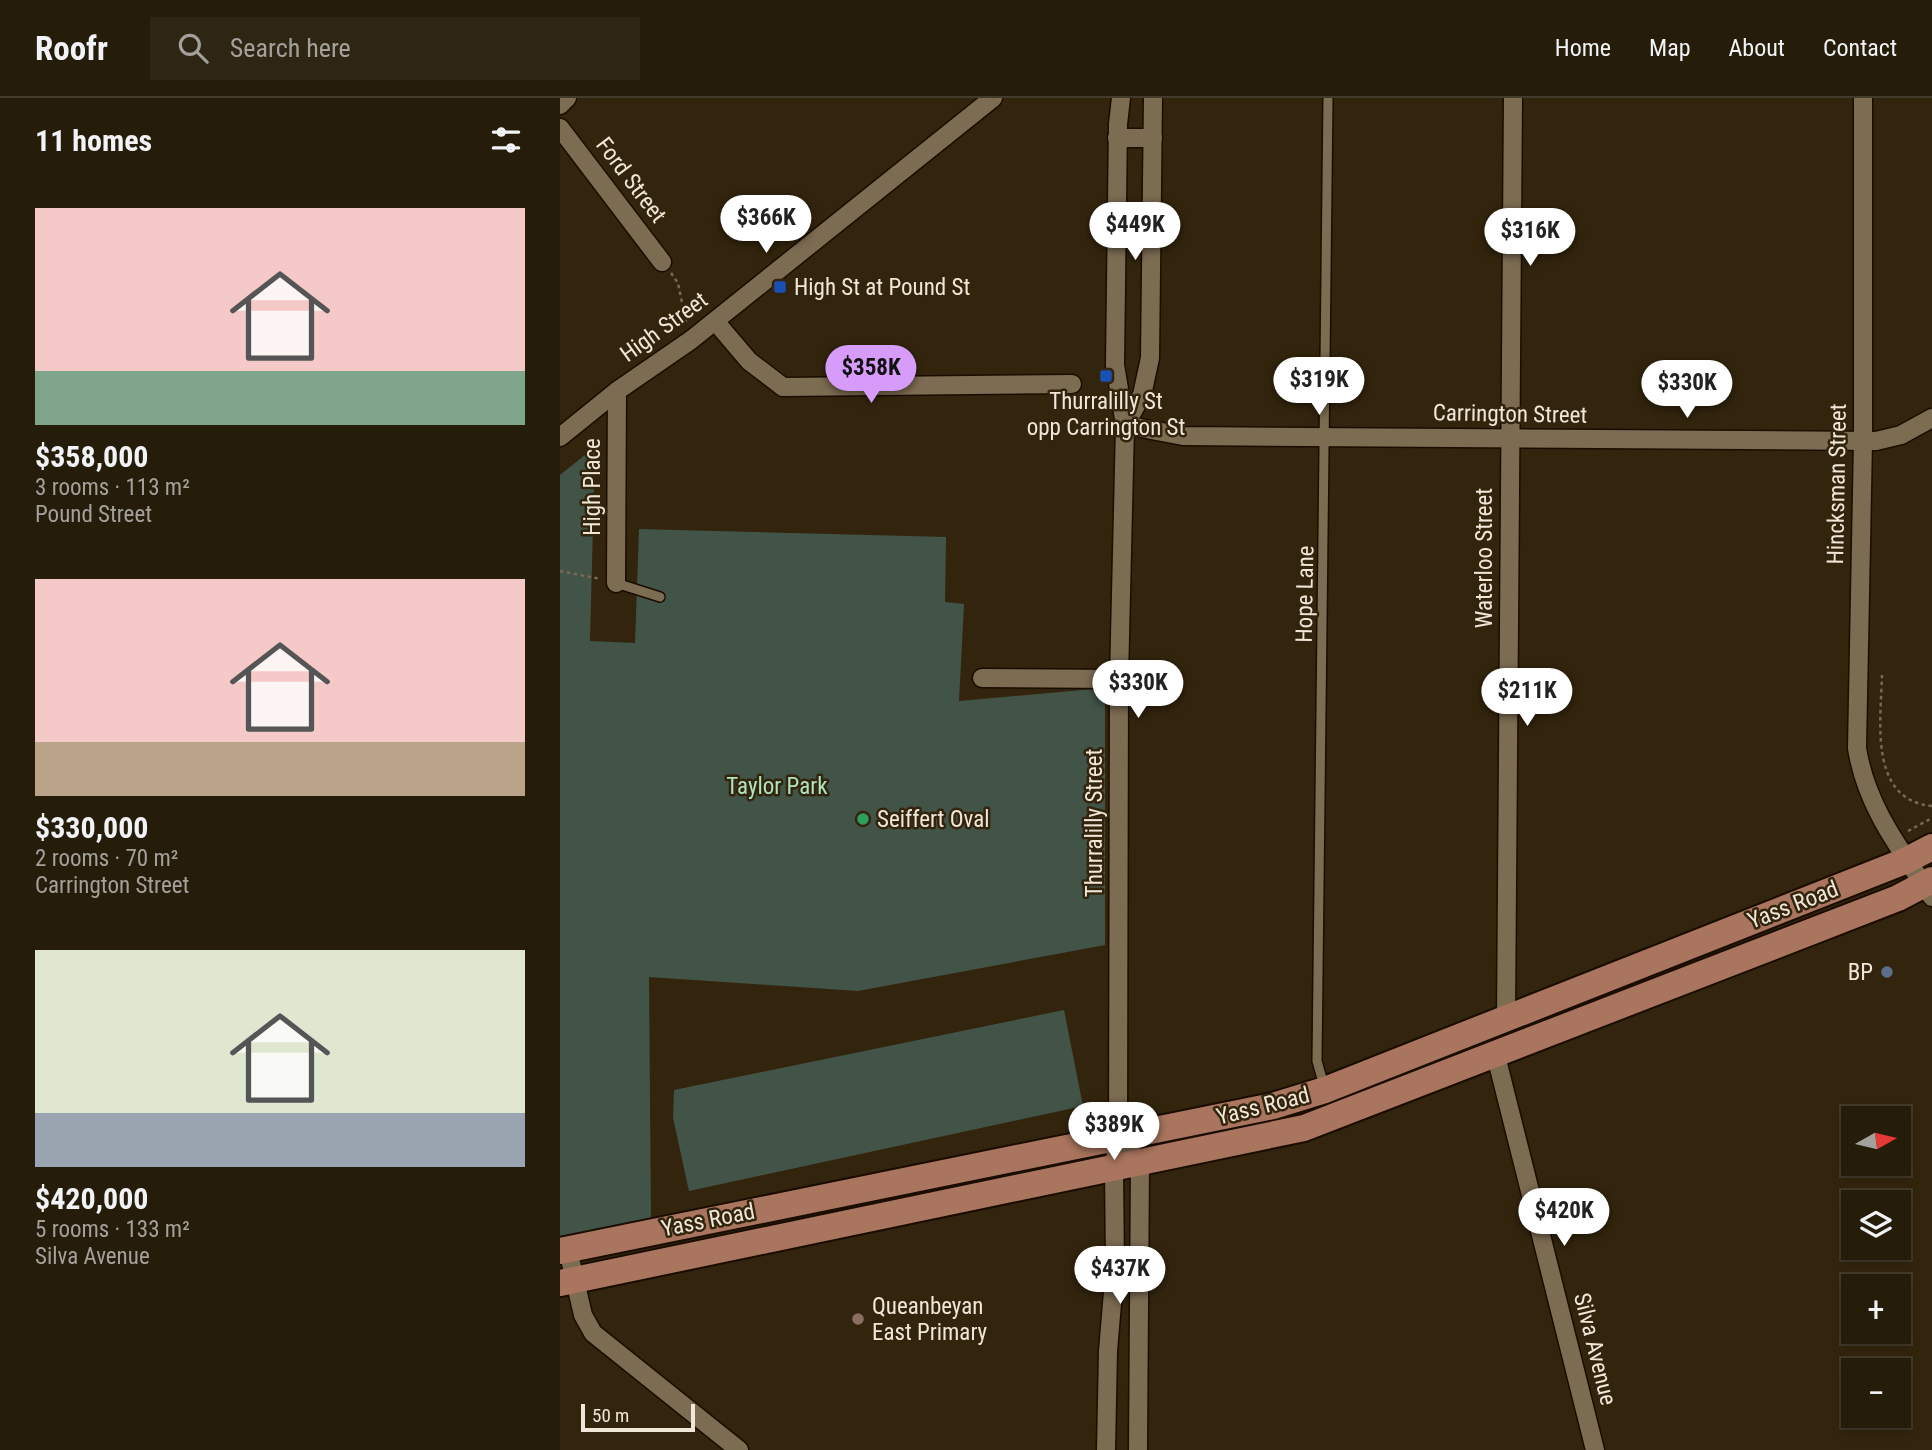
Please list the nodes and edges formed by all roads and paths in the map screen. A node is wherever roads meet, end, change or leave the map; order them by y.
1 (567, 98) edge
2 (993, 98) edge
3 (1121, 98) edge
4 (1153, 98) edge
5 (1328, 98) edge
6 (1513, 98) edge
7 (1863, 98) edge
8 (560, 104) edge
9 (560, 128) edge
10 (1117, 138) junction
11 (1153, 138) junction
12 (662, 262) joint
13 (715, 321) junction
14 (691, 340) junction
15 (1072, 384) dead end
16 (617, 391) junction
17 (1932, 418) edge
18 (1125, 425) junction
19 (560, 437) edge
20 (1326, 437) junction
21 (1510, 438) junction
22 (1863, 441) junction
23 (560, 571) edge
24 (616, 583) junction
25 (660, 597) dead end
26 (1882, 675) dead end
27 (982, 678) dead end
28 (1119, 679) junction
29 (1932, 806) edge
30 (1932, 818) edge
31 (1932, 847) edge
32 (1898, 850) junction
33 (1929, 887) edge
34 (1506, 1018) junction
35 (1496, 1056) junction
36 (1325, 1090) junction
37 (1118, 1136) junction
38 (1140, 1163) junction
39 (1114, 1169) junction
40 (647, 1232) junction
41 (564, 1250) edge
42 (653, 1263) junction
43 (567, 1281) edge
44 (739, 1450) edge
45 (1106, 1450) edge
46 (1138, 1450) edge
47 (1595, 1450) edge

1 - 8 street
2 - 13 street, High Street
3 - 10 street, Thurralilly Street
4 - 11 street, Thurralilly Street
5 - 20 lane, Hope Lane
6 - 21 street, Waterloo Street
7 - 22 street, Hincksman Street
9 - 12 street, Ford Street
10 - 11 street
10 - 18 street, Thurralilly Street
11 - 18 street, Thurralilly Street
12 - 14 path
13 - 14 street, High Street
13 - 15 street
14 - 16 street, High Street
16 - 19 street, High Street
16 - 24 street, High Place
17 - 22 street, Carrington Street
18 - 20 street, Carrington Street
18 - 28 street, Thurralilly Street
20 - 21 street, Carrington Street
20 - 36 lane, Hope Lane
21 - 22 street, Carrington Street
21 - 34 street, Waterloo Street
22 - 32 street, Hincksman Street
23 - 24 path
24 - 25 lane
26 - 29 path
27 - 28 street
28 - 37 street, Thurralilly Street
30 - 32 path
31 - 32 main road, Yass Road
32 - 33 street, Hincksman Street
32 - 34 main road, Yass Road
33 - 35 main road, Yass Road
34 - 35 main road
34 - 36 main road, Yass Road
35 - 38 main road, Yass Road
35 - 47 street, Silva Avenue
36 - 37 main road, Yass Road
37 - 38 street
37 - 39 street, Thurralilly Street
37 - 40 main road, Yass Road
38 - 39 main road, Yass Road
38 - 46 street
39 - 42 main road, Yass Road
39 - 45 street, Thurralilly Street
40 - 41 main road, Yass Road
40 - 42 main road
41 - 43 street
42 - 43 main road, Yass Road
43 - 44 street

